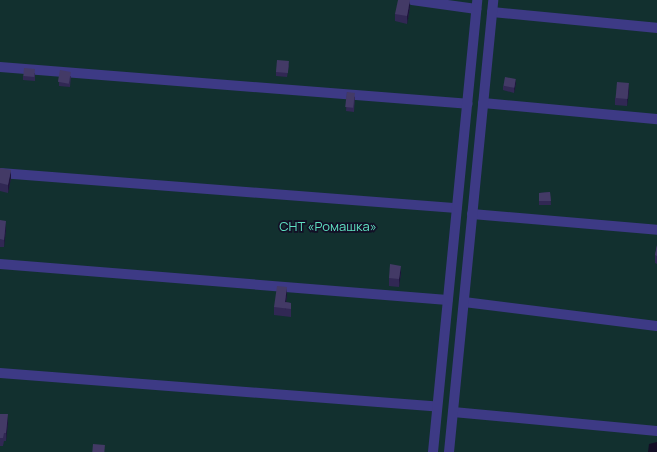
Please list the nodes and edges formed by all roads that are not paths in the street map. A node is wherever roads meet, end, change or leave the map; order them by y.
1 (412, 0) edge
2 (493, 0) edge
3 (477, 4) edge
4 (492, 12) junction
5 (657, 28) edge
6 (0, 67) edge
7 (483, 103) junction
8 (468, 104) junction
9 (657, 119) edge
10 (0, 173) edge
11 (457, 208) junction
12 (472, 214) junction
13 (657, 230) edge
14 (0, 264) edge
15 (448, 300) junction
16 (464, 302) junction
17 (657, 326) edge
18 (0, 373) edge
19 (437, 408) junction
20 (453, 412) junction
21 (657, 431) edge
22 (433, 452) edge
23 (449, 452) edge

1 - 3 street
2 - 4 street
3 - 8 street
4 - 5 street
4 - 7 street
6 - 8 street
7 - 9 street
7 - 12 street
8 - 11 street
10 - 11 street
11 - 15 street
12 - 13 street
12 - 16 street
14 - 15 street
15 - 19 street
16 - 17 street
16 - 20 street
18 - 19 street
19 - 22 street
20 - 21 street
20 - 23 street

